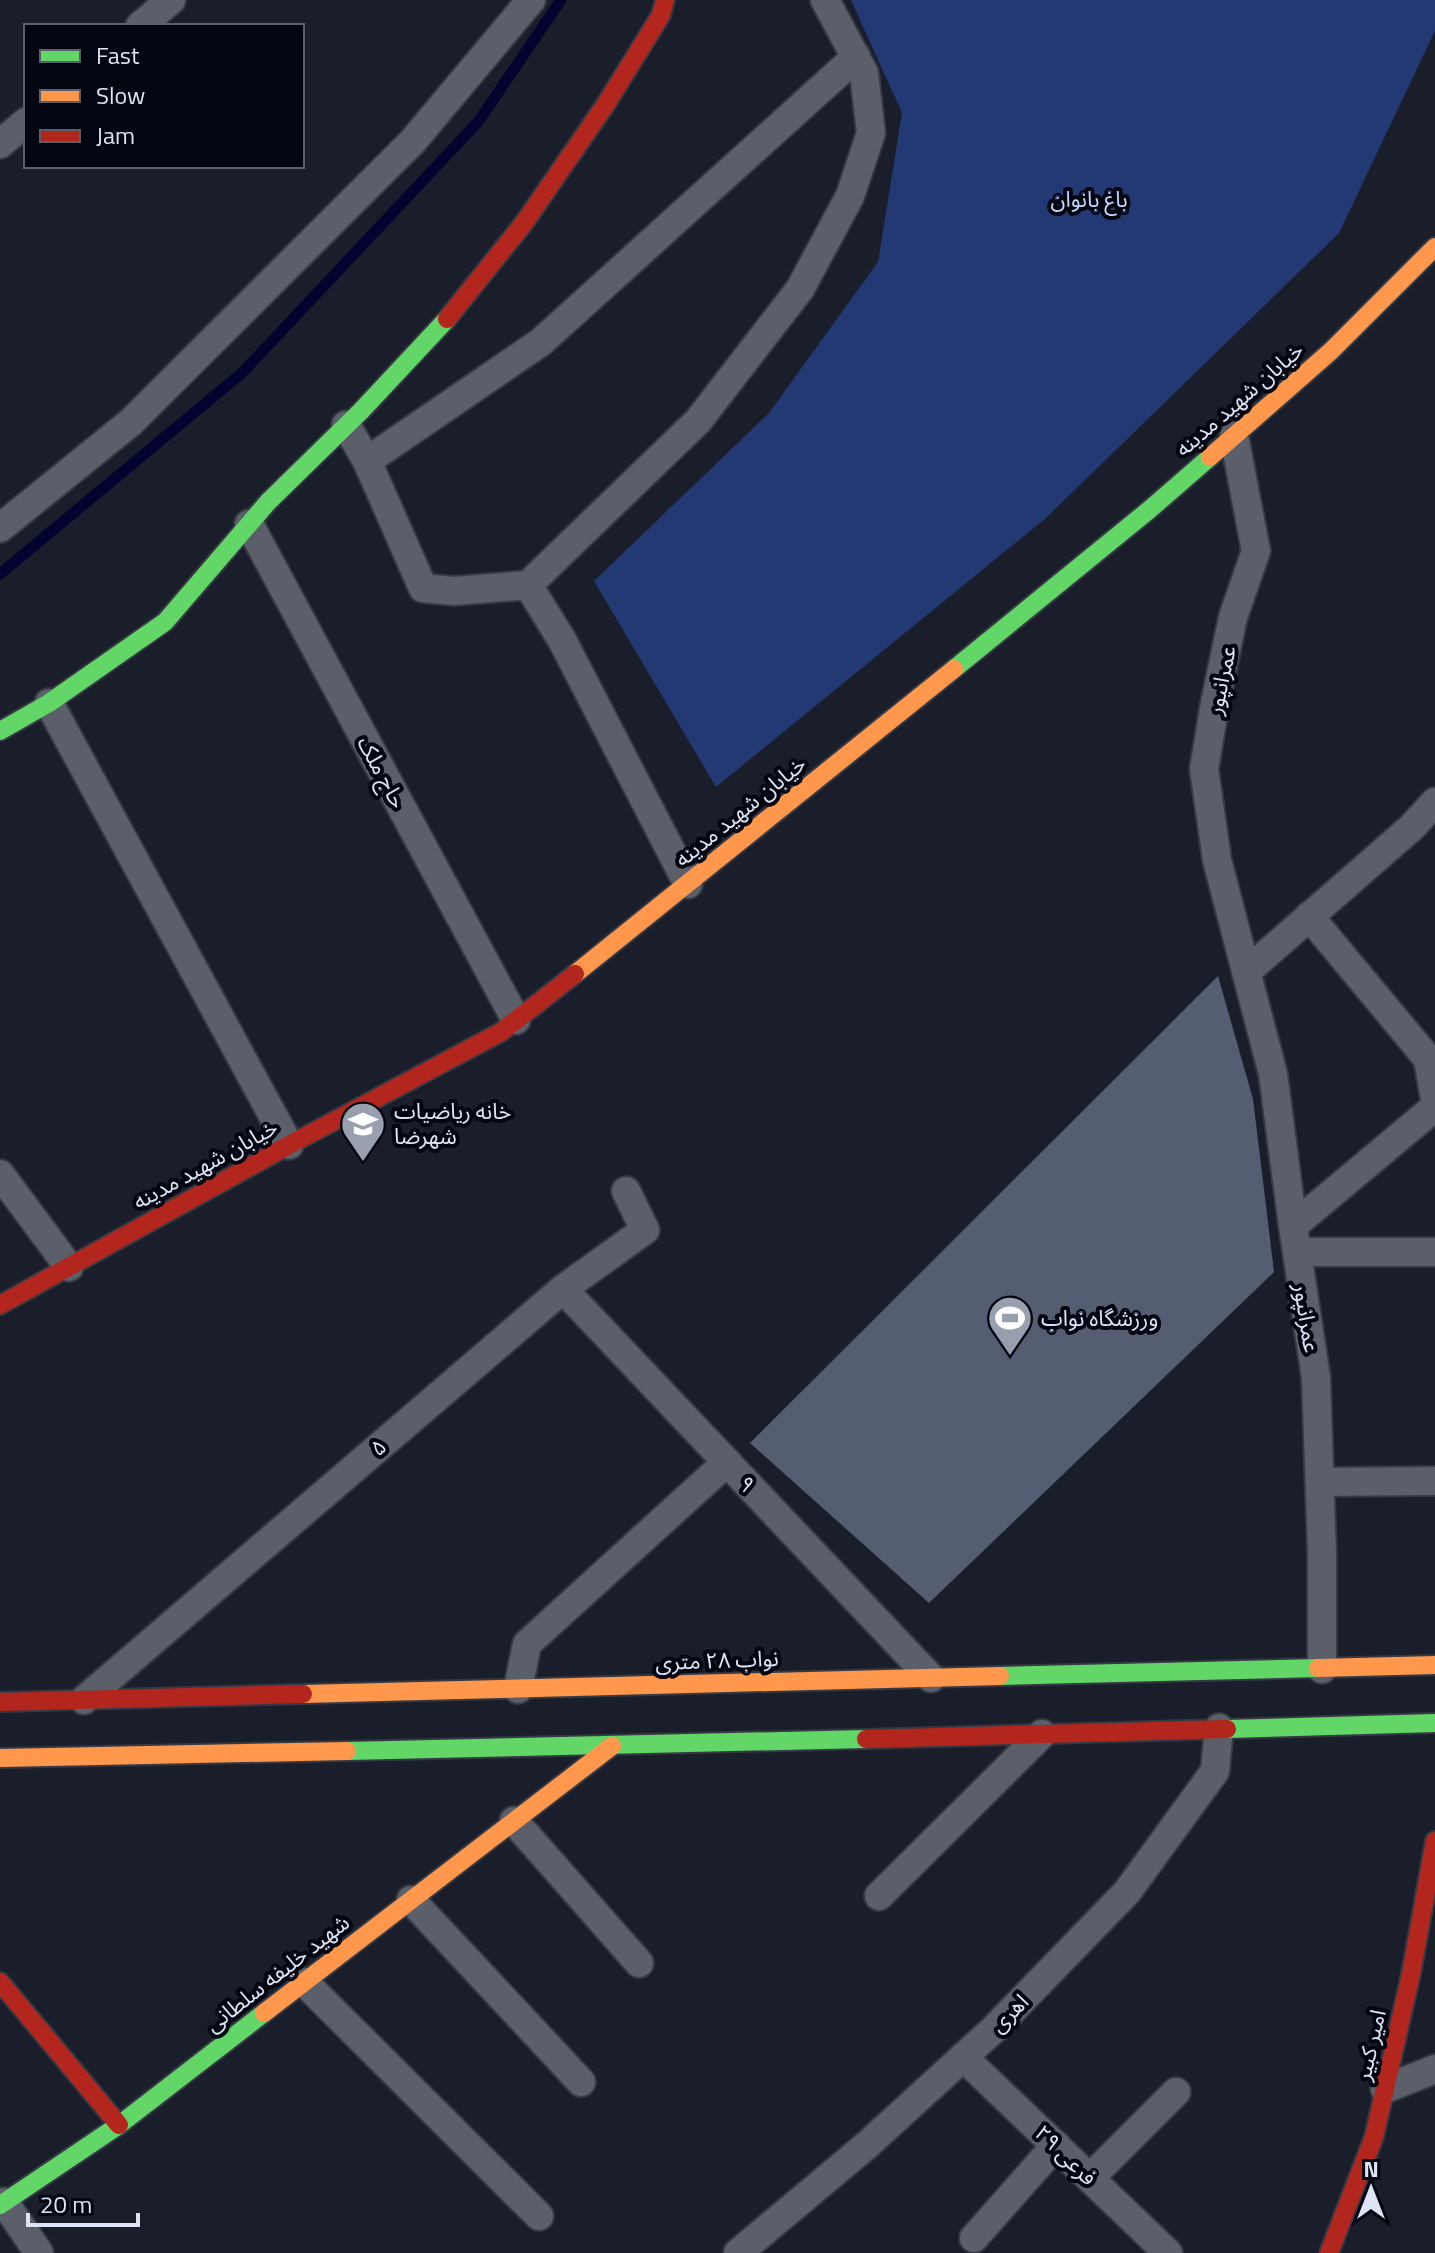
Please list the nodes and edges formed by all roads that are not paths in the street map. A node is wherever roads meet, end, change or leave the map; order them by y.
1 (171, 0) edge
2 (531, 0) edge
3 (665, 0) edge
4 (825, 0) edge
5 (142, 24) edge
6 (856, 57) junction
7 (24, 124) edge
8 (0, 144) edge
9 (1435, 247) edge
10 (346, 425) junction
11 (1234, 436) junction
12 (367, 461) junction
13 (249, 524) junction
14 (0, 528) edge
15 (528, 585) junction
16 (49, 703) junction
17 (0, 731) edge
18 (1435, 802) edge
19 (688, 884) junction
20 (1309, 916) junction
21 (1246, 972) junction
22 (516, 1020) junction
23 (1435, 1100) edge
24 (1435, 1107) edge
25 (289, 1145) junction
26 (0, 1174) edge
27 (626, 1191) dead end
28 (1295, 1239) junction
29 (1435, 1252) edge
30 (69, 1267) junction
31 (563, 1289) junction
32 (0, 1305) edge
33 (727, 1462) junction
34 (1435, 1481) edge
35 (1320, 1482) junction
36 (1435, 1665) edge
37 (1322, 1669) junction
38 (931, 1678) junction
39 (518, 1689) junction
40 (84, 1700) junction
41 (0, 1702) edge
42 (1435, 1723) edge
43 (1219, 1728) junction
44 (1042, 1734) junction
45 (612, 1746) junction
46 (0, 1758) edge
47 (514, 1821) junction
48 (1435, 1841) edge
49 (1431, 1890) edge
50 (879, 1896) dead end
51 (411, 1900) junction
52 (639, 1963) dead end
53 (0, 1982) edge
54 (304, 1982) junction
55 (963, 2057) junction
56 (1435, 2069) edge
57 (581, 2082) dead end
58 (1385, 2089) junction
59 (1176, 2092) dead end
60 (119, 2125) junction
61 (1056, 2145) junction
62 (1090, 2178) junction
63 (2, 2203) edge
64 (539, 2216) dead end
65 (974, 2238) dead end
66 (1165, 2252) edge
67 (39, 2253) edge
68 (738, 2253) edge
69 (1329, 2253) edge

1 - 5 street
2 - 14 street
3 - 10 street
4 - 6 street
6 - 12 street
6 - 15 street
7 - 8 street
9 - 11 street, خیابان شهید مدینه
10 - 12 street
10 - 13 street
11 - 19 street, خیابان شهید مدینه
11 - 21 street, عمرانپور
12 - 15 street
13 - 16 street
13 - 22 street, حاج ملک
15 - 19 street
16 - 17 street
16 - 25 street
18 - 20 street
19 - 22 street, خیابان شهید مدینه
20 - 21 street
20 - 23 street
21 - 28 street, عمرانپور
22 - 25 street, خیابان شهید مدینه
24 - 28 street
25 - 30 street, خیابان شهید مدینه
26 - 30 street
27 - 31 street, ۵
28 - 29 street
28 - 35 street, عمرانپور
30 - 32 street, خیابان شهید مدینه
31 - 33 street, ۹
31 - 40 street, ۵
33 - 38 street, ۹
33 - 39 street
34 - 35 street
35 - 37 street, عمرانپور
36 - 37 street, نواب ۲۸ متری
37 - 38 street, نواب ۲۸ متری
38 - 39 street, نواب ۲۸ متری
39 - 40 street, نواب ۲۸ متری
40 - 41 street, نواب ۲۸ متری
42 - 43 street
43 - 44 street
43 - 55 street, اهری
44 - 45 street
44 - 50 street
45 - 46 street
45 - 47 street, شهید خلیفه سلطانی
47 - 51 street, شهید خلیفه سلطانی
47 - 52 street
48 - 49 street, امیر کبیر
49 - 58 street, امیر کبیر
51 - 54 street, شهید خلیفه سلطانی
51 - 57 street
53 - 60 street
54 - 60 street, شهید خلیفه سلطانی
54 - 64 street
55 - 61 street, فرعی ۲۹
55 - 68 street, اهری
56 - 58 street
58 - 69 street, امیر کبیر
59 - 62 street
60 - 63 street, شهید خلیفه سلطانی
61 - 62 street, فرعی ۲۹
61 - 65 street
62 - 66 street, فرعی ۲۹
63 - 67 street

